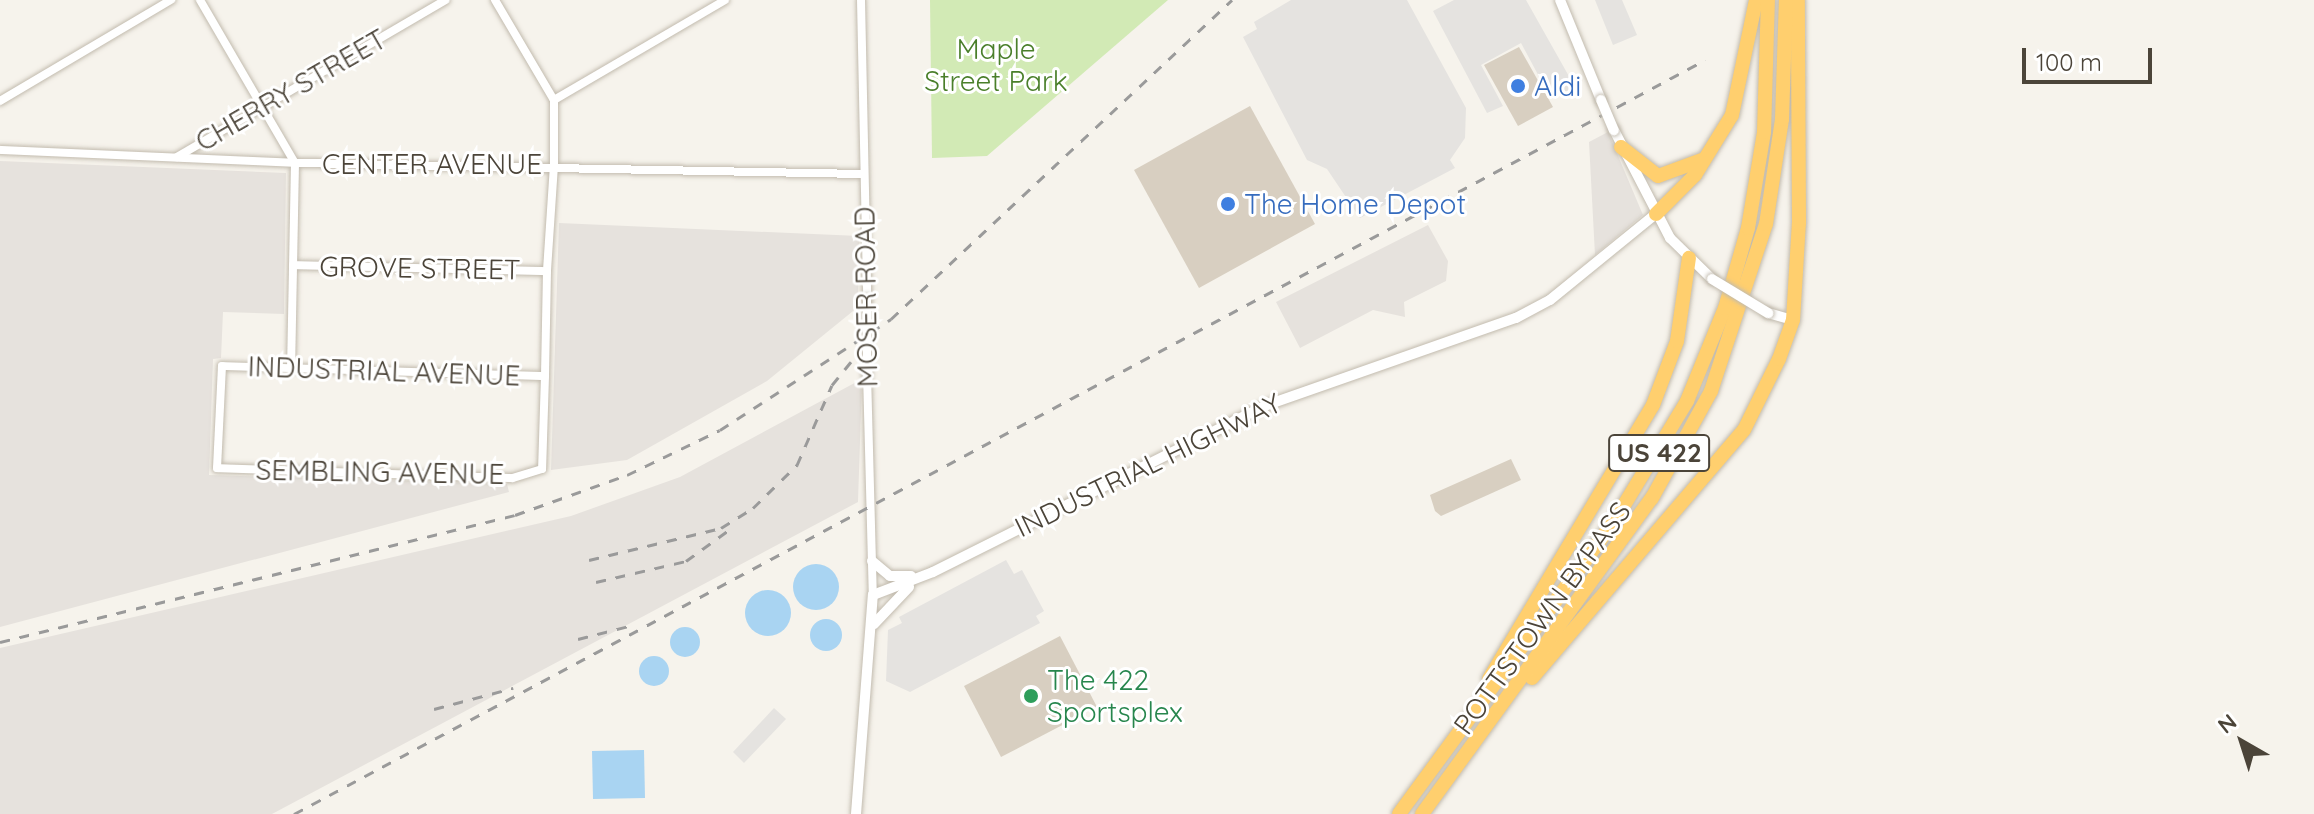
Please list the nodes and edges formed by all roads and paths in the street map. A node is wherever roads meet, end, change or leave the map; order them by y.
1 (171, 0) edge
2 (200, 0) edge
3 (446, 0) edge
4 (495, 0) edge
5 (725, 0) edge
6 (861, 0) edge
7 (1560, 0) edge
8 (1760, 0) edge
9 (1786, 0) edge
10 (1798, 0) edge
11 (554, 100) junction
12 (0, 101) edge
13 (261, 106) junction
14 (1621, 147) junction
15 (0, 150) edge
16 (1710, 155) junction
17 (177, 157) junction
18 (295, 163) junction
19 (554, 165) junction
20 (863, 174) junction
21 (1656, 214) junction
22 (1689, 258) junction
23 (293, 265) junction
24 (547, 271) junction
25 (1793, 320) junction
26 (291, 367) junction
27 (545, 376) junction
28 (217, 468) joint
29 (872, 561) junction
30 (933, 572) junction
31 (873, 595) junction
32 (872, 630) junction
33 (1485, 728) junction
34 (1415, 792) junction
35 (856, 814) edge
36 (1399, 814) edge
37 (1422, 814) edge

1 - 12 street
2 - 13 street
3 - 13 street, CHERRY STREET
4 - 11 street
5 - 11 street
6 - 20 street, MOSER ROAD
7 - 14 street, bridge
8 - 16 highway
8 - 34 highway, POTTSTOWN BYPASS / US 422
9 - 33 highway, POTTSTOWN BYPASS / US 422
10 - 25 highway
11 - 19 street
13 - 17 street, CHERRY STREET
13 - 18 street
14 - 16 highway
14 - 21 street
15 - 17 street, CENTER AVENUE
16 - 21 highway
17 - 18 street, CENTER AVENUE
18 - 19 street, CENTER AVENUE
18 - 23 street
19 - 20 street, CENTER AVENUE
19 - 24 street
20 - 29 street, MOSER ROAD, bridge
21 - 22 street
21 - 30 street, INDUSTRIAL HIGHWAY
22 - 25 street, bridge
22 - 34 highway
23 - 24 street, GROVE STREET
23 - 26 street
24 - 27 street
25 - 33 highway
26 - 27 street, INDUSTRIAL AVENUE
26 - 28 street, INDUSTRIAL AVENUE
27 - 28 street, SEMBLING AVENUE
29 - 30 street
29 - 31 street, MOSER ROAD
30 - 31 street, INDUSTRIAL HIGHWAY
30 - 32 street
31 - 32 street
32 - 35 street
33 - 37 highway, POTTSTOWN BYPASS / US 422
34 - 36 highway, POTTSTOWN BYPASS / US 422

